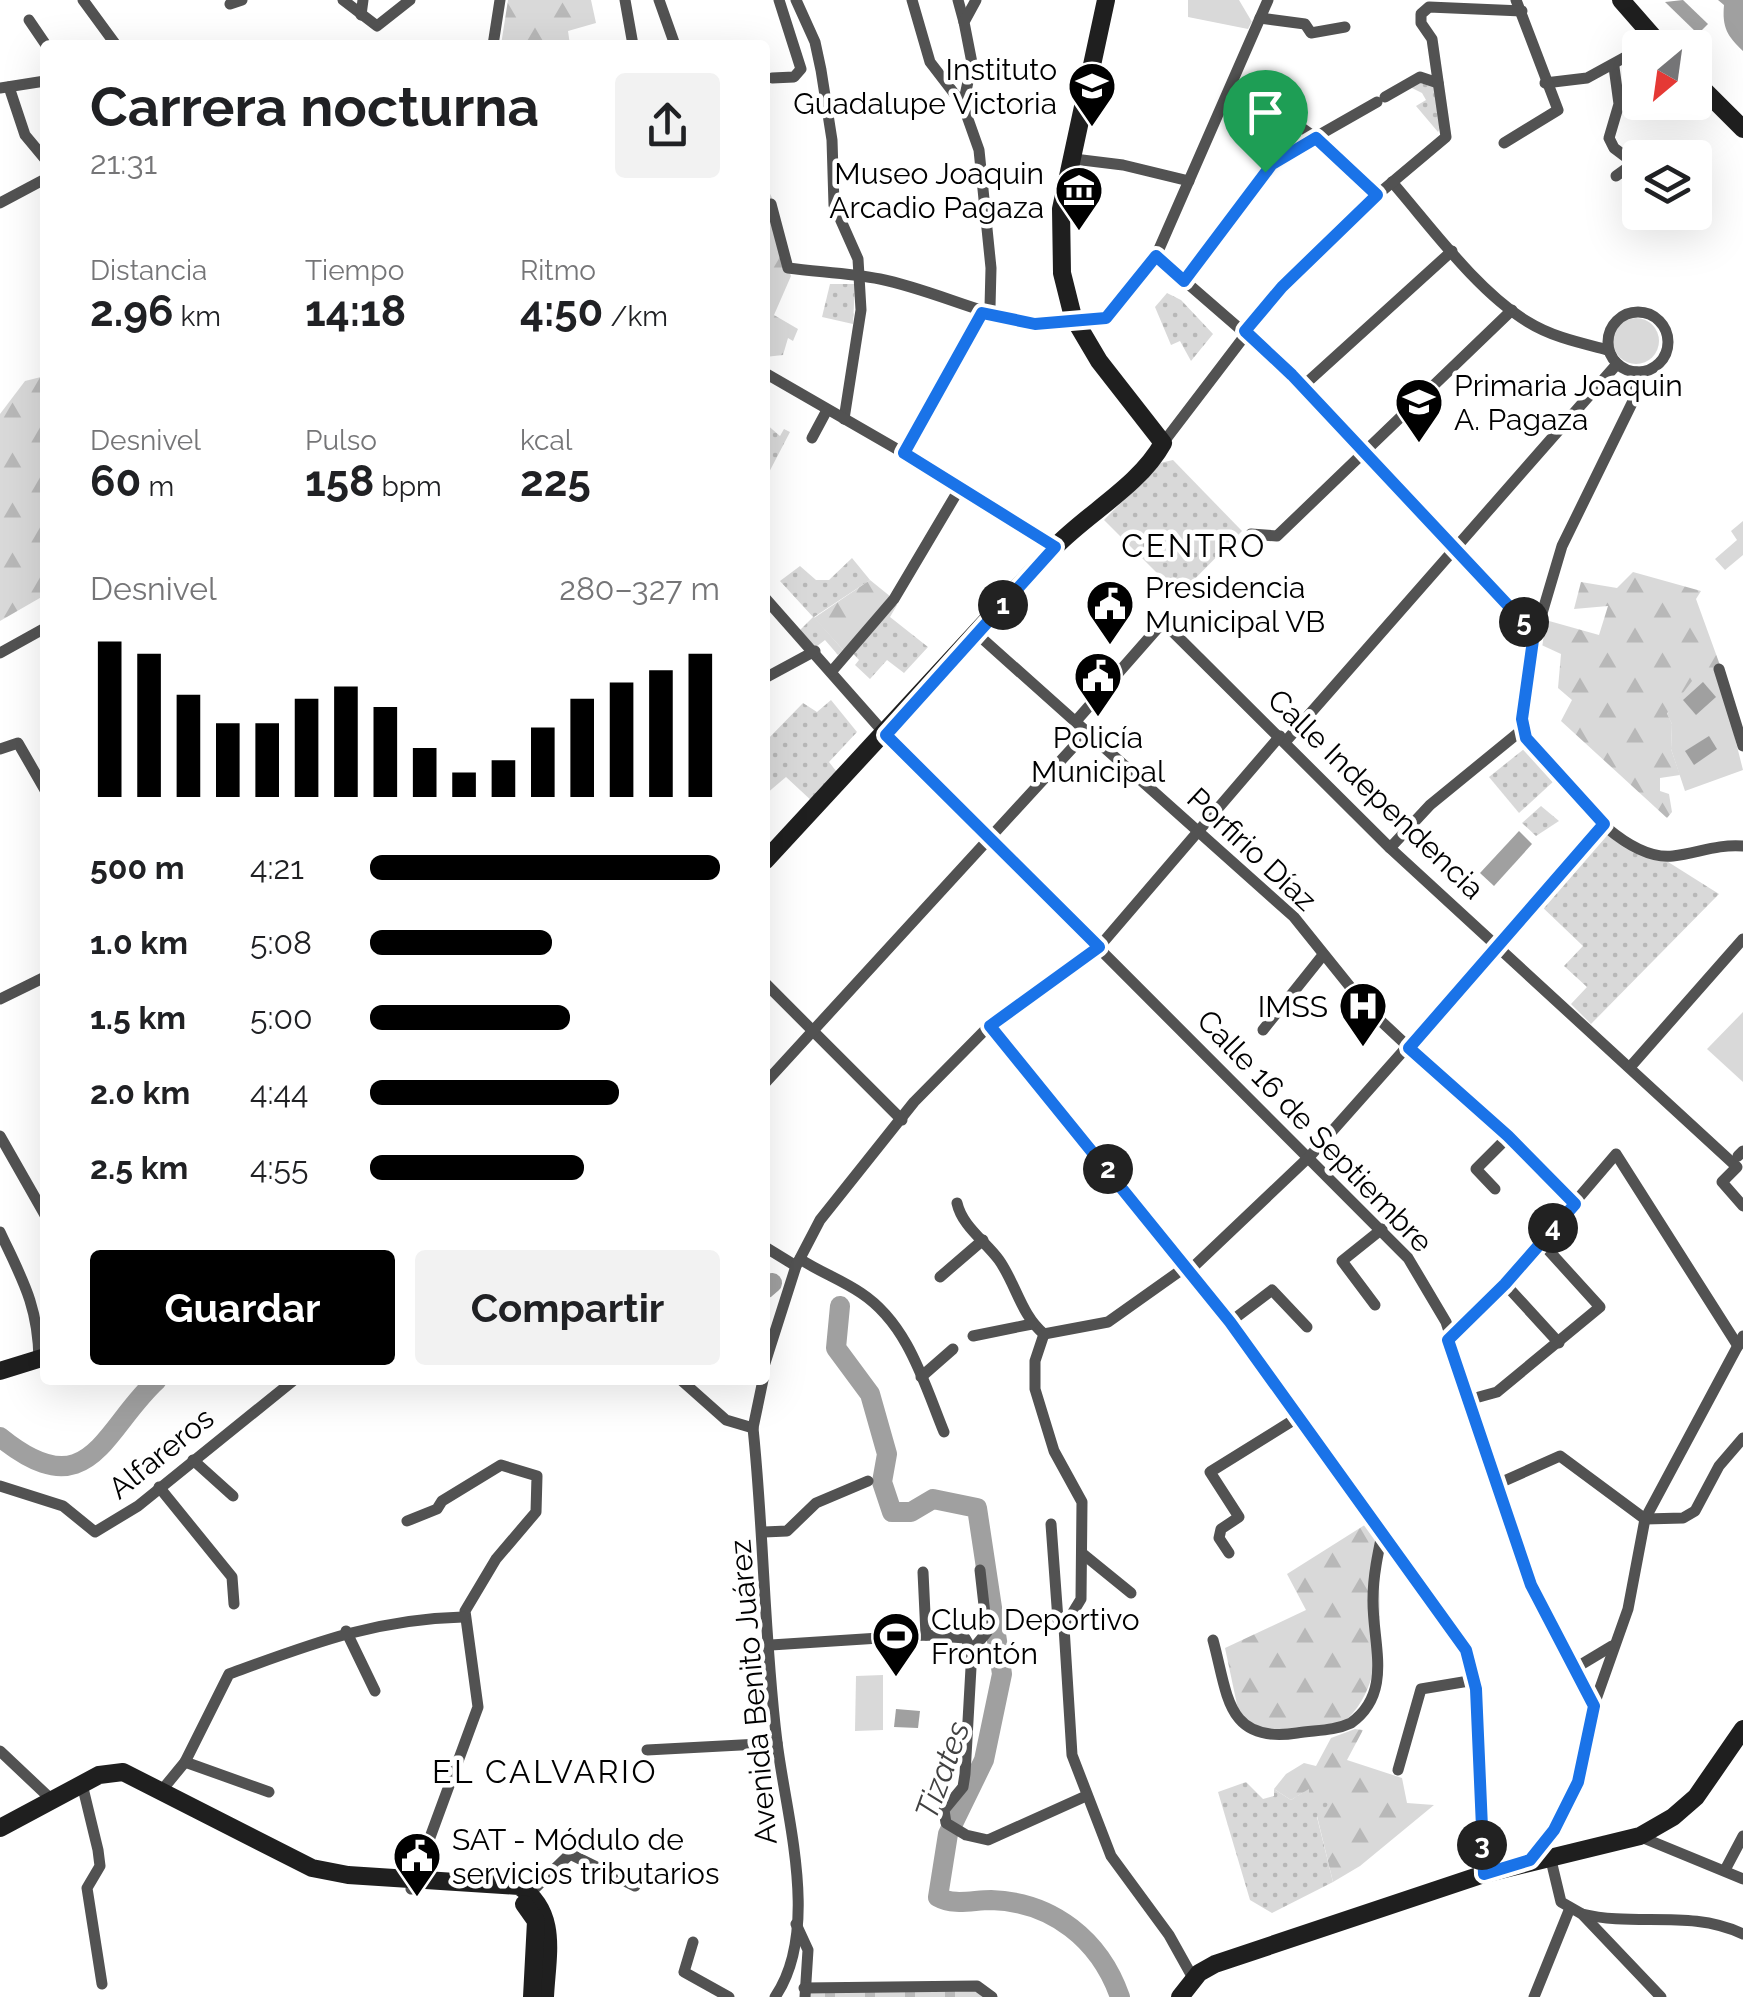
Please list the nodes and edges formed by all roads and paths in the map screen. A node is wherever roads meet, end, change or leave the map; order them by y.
1 (83, 0) edge
2 (343, 0) edge
3 (363, 0) edge
4 (410, 0) edge
5 (500, 0) edge
6 (624, 0) edge
7 (659, 0) edge
8 (778, 0) edge
9 (796, 0) edge
10 (912, 0) edge
11 (958, 0) edge
12 (976, 0) edge
13 (1106, 0) edge
14 (1268, 0) edge
15 (1621, 0) edge
16 (1519, 6) edge
17 (362, 15) junction
18 (1260, 18) junction
19 (29, 20) dead end
20 (964, 22) junction
21 (1346, 26) dead end
22 (1640, 30) edge
23 (43, 40) edge
24 (112, 40) edge
25 (494, 40) edge
26 (633, 40) edge
27 (674, 40) edge
28 (1622, 62) edge
29 (1614, 67) junction
30 (772, 78) dead end
31 (40, 83) edge
32 (1439, 83) junction
33 (1546, 83) junction
34 (4, 88) edge
35 (1245, 88) dead end
36 (1712, 98) edge
37 (963, 105) junction
38 (1743, 129) edge
39 (1316, 138) junction
40 (1504, 143) dead end
41 (40, 154) edge
42 (1074, 159) junction
43 (1616, 176) dead end
44 (1189, 181) junction
45 (1392, 182) junction
46 (40, 183) edge
47 (1377, 195) junction
48 (0, 203) edge
49 (771, 204) dead end
50 (1452, 251) junction
51 (1156, 256) junction
52 (858, 276) junction
53 (1184, 281) junction
54 (1512, 310) junction
55 (982, 313) junction
56 (1077, 323) junction
57 (1245, 331) junction
58 (1608, 350) junction
59 (1617, 364) junction
60 (1637, 372) junction
61 (770, 376) edge
62 (1303, 386) junction
63 (827, 410) junction
64 (844, 419) junction
65 (812, 438) dead end
66 (1163, 443) junction
67 (904, 453) junction
68 (1366, 453) junction
69 (971, 486) junction
70 (1251, 534) dead end
71 (1055, 547) junction
72 (1456, 547) junction
73 (770, 603) edge
74 (40, 631) edge
75 (976, 633) junction
76 (1534, 633) junction
77 (815, 652) junction
78 (0, 653) edge
79 (832, 670) junction
80 (1719, 670) dead end
81 (770, 675) edge
82 (1076, 721) junction
83 (1523, 729) junction
84 (1087, 732) junction
85 (886, 735) junction
86 (1283, 739) junction
87 (1743, 746) edge
88 (0, 749) edge
89 (40, 781) edge
90 (1604, 824) junction
91 (1197, 830) junction
92 (992, 836) junction
93 (1743, 846) edge
94 (1390, 848) junction
95 (770, 856) edge
96 (1743, 939) edge
97 (1497, 944) junction
98 (1099, 947) junction
99 (1323, 955) junction
100 (40, 979) edge
101 (770, 988) edge
102 (0, 999) edge
103 (990, 1026) junction
104 (813, 1030) junction
105 (1262, 1030) dead end
106 (1409, 1048) junction
107 (1631, 1066) junction
108 (770, 1077) edge
109 (902, 1120) junction
110 (0, 1136) edge
111 (1508, 1136) junction
112 (1310, 1156) junction
113 (1494, 1189) dead end
114 (957, 1203) dead end
115 (1575, 1204) junction
116 (40, 1205) edge
117 (1743, 1206) edge
118 (1382, 1229) junction
119 (0, 1232) edge
120 (983, 1240) junction
121 (1541, 1242) junction
122 (770, 1248) edge
123 (798, 1262) junction
124 (1188, 1268) junction
125 (940, 1276) dead end
126 (1505, 1284) junction
127 (1374, 1304) dead end
128 (1230, 1322) junction
129 (1032, 1324) junction
130 (1307, 1327) dead end
131 (1044, 1334) junction
132 (973, 1336) dead end
133 (40, 1338) edge
134 (1448, 1340) junction
135 (1741, 1341) edge
136 (1558, 1342) junction
137 (770, 1349) edge
138 (953, 1349) dead end
139 (40, 1359) edge
140 (0, 1372) edge
141 (921, 1378) junction
142 (288, 1385) edge
143 (687, 1385) edge
144 (761, 1385) edge
145 (1468, 1400) junction
146 (1300, 1416) junction
147 (753, 1428) junction
148 (944, 1432) dead end
149 (1743, 1438) edge
150 (194, 1460) junction
151 (868, 1481) dead end
152 (1495, 1485) junction
153 (0, 1486) edge
154 (159, 1487) junction
155 (234, 1496) dead end
156 (1646, 1519) junction
157 (407, 1521) dead end
158 (1050, 1524) dead end
159 (1383, 1530) junction
160 (764, 1532) junction
161 (1229, 1553) dead end
162 (1083, 1554) junction
163 (980, 1570) dead end
164 (923, 1572) dead end
165 (1131, 1593) dead end
166 (234, 1604) dead end
167 (463, 1617) junction
168 (1064, 1628) junction
169 (346, 1631) junction
170 (926, 1635) junction
171 (1213, 1640) dead end
172 (771, 1646) junction
173 (1612, 1646) junction
174 (972, 1650) junction
175 (1577, 1667) junction
176 (1475, 1680) junction
177 (375, 1691) dead end
178 (1594, 1706) junction
179 (1743, 1729) edge
180 (777, 1743) junction
181 (647, 1750) dead end
182 (0, 1751) edge
183 (185, 1762) junction
184 (1398, 1770) dead end
185 (84, 1789) junction
186 (162, 1790) junction
187 (268, 1792) dead end
188 (1086, 1796) junction
189 (53, 1801) junction
190 (0, 1828) edge
191 (1640, 1836) junction
192 (1743, 1836) edge
193 (0, 1841) edge
194 (1550, 1856) junction
195 (1530, 1860) junction
196 (1725, 1870) junction
197 (1484, 1874) junction
198 (1743, 1879) edge
199 (412, 1884) junction
200 (636, 1886) dead end
201 (529, 1894) junction
202 (1576, 1911) junction
203 (796, 1924) junction
204 (1743, 1934) edge
205 (692, 1942) dead end
206 (1193, 1978) junction
207 (102, 1984) dead end
208 (805, 1992) edge
209 (532, 1997) edge
210 (545, 1997) edge
211 (729, 1997) edge
212 (775, 1997) edge
213 (992, 1997) edge
214 (1180, 1997) edge
215 (1534, 1997) edge
216 (1661, 1997) edge

1 - 24 street
2 - 17 street
3 - 17 street
4 - 17 street
5 - 25 street
6 - 26 street
7 - 27 street
8 - 30 street
9 - 52 street
10 - 37 street
11 - 20 street
12 - 20 street
13 - 42 main road
14 - 18 street
15 - 22 main road
16 - 32 street
16 - 33 street
18 - 21 street
18 - 44 street
19 - 23 street
20 - 37 street
28 - 29 street
29 - 33 street
29 - 43 street
31 - 34 street
32 - 39 street
32 - 45 street
33 - 40 street
34 - 41 street
35 - 39 street
36 - 38 main road
37 - 55 street
39 - 47 street
39 - 53 street
42 - 44 street
42 - 56 main road
44 - 51 street
45 - 47 street
45 - 50 street
46 - 48 street
47 - 57 street
49 - 52 street
50 - 54 street
50 - 62 street
51 - 53 street
51 - 56 street
52 - 55 street
52 - 64 street
53 - 57 street
54 - 58 street
54 - 68 street
55 - 56 street
55 - 67 street
56 - 66 main road
57 - 62 street
57 - 66 street
58 - 59 street
58 - 60 street
59 - 60 street
59 - 72 street
60 - 76 street
61 - 63 street
62 - 68 street
63 - 64 street
63 - 65 street
64 - 67 street
66 - 71 main road
67 - 69 street
68 - 70 street
68 - 72 street
69 - 71 street
69 - 79 street
71 - 75 main road
72 - 76 street
72 - 86 street
73 - 77 street, Calle 16 de Septiembre
74 - 78 street
75 - 82 street, Porfirio Díaz
75 - 85 main road
76 - 83 street
77 - 79 street, Calle 16 de Septiembre
77 - 81 street
79 - 85 street, Calle 16 de Septiembre
80 - 87 street
82 - 84 street, Porfirio Díaz
82 - 86 street, Calle Independencia
83 - 90 street
83 - 94 street
84 - 91 street, Porfirio Díaz
84 - 92 street
85 - 92 street, Calle 16 de Septiembre
85 - 95 main road
86 - 91 street
86 - 94 street, Calle Independencia
88 - 89 street
90 - 93 street
90 - 97 street
91 - 98 street
91 - 99 street, Porfirio Díaz
92 - 98 street, Calle 16 de Septiembre
92 - 104 street
94 - 97 street, Calle Independencia
96 - 107 street
97 - 106 street
97 - 107 street, Calle Independencia
98 - 103 street
98 - 112 street, Calle 16 de Septiembre
99 - 105 street
99 - 106 street, Porfirio Díaz
100 - 102 street
101 - 104 street
103 - 109 street
103 - 124 street
104 - 108 street
104 - 109 street
106 - 111 street, Porfirio Díaz
106 - 112 street
107 - 117 street, Calle Independencia
109 - 123 street
110 - 116 street
111 - 113 street
111 - 115 street, Porfirio Díaz
112 - 118 street, Calle 16 de Septiembre
112 - 124 street
114 - 120 street
115 - 121 street
115 - 135 street
118 - 127 street
118 - 134 street, Calle 16 de Septiembre
119 - 133 street
120 - 125 street
120 - 129 street
121 - 126 street
121 - 136 street
122 - 123 street
123 - 137 street
123 - 141 street
124 - 128 street
124 - 131 street
126 - 134 street
126 - 136 street
128 - 130 street
128 - 146 street
129 - 131 street
129 - 132 street
131 - 162 street
134 - 145 street, Calle 16 de Septiembre
135 - 156 street
136 - 145 street
138 - 141 street
139 - 140 main road
141 - 148 street
142 - 150 street, Alfareros
143 - 147 street
144 - 147 street, Avenida Benito Juárez
145 - 152 street, Calle 16 de Septiembre
146 - 159 street
146 - 161 street
147 - 160 street, Avenida Benito Juárez
149 - 156 street
150 - 154 street, Alfareros
150 - 155 street
151 - 160 street
152 - 156 street
152 - 175 street, Calle 16 de Septiembre
153 - 154 street, Alfareros
154 - 166 street
156 - 173 street
157 - 167 street
158 - 168 street
159 - 171 street
159 - 176 street
160 - 172 street, Avenida Benito Juárez
162 - 165 street
162 - 168 street
163 - 174 street
164 - 170 street
167 - 169 street
167 - 199 street
168 - 188 street
169 - 177 street
169 - 183 street
170 - 172 street
170 - 174 street
172 - 180 street, Avenida Benito Juárez
173 - 175 street
173 - 178 street
174 - 188 street
175 - 178 street, Calle 16 de Septiembre
176 - 184 street
176 - 197 street
178 - 195 street
179 - 191 main road
180 - 181 street
180 - 203 street, Avenida Benito Juárez
182 - 189 street
183 - 186 street
183 - 187 street
185 - 186 main road
185 - 189 main road
185 - 193 main road
185 - 199 main road
185 - 207 street
186 - 199 main road
188 - 206 street
189 - 190 main road
191 - 194 main road
191 - 196 street
192 - 196 street
194 - 195 main road
194 - 202 street
195 - 197 main road
196 - 198 street
197 - 206 main road
199 - 201 main road
199 - 209 main road
200 - 201 street
201 - 210 main road
202 - 204 street
202 - 215 street
202 - 216 street
203 - 208 street
203 - 212 street, Avenida Benito Juárez
205 - 211 street
206 - 214 main road
208 - 213 street

